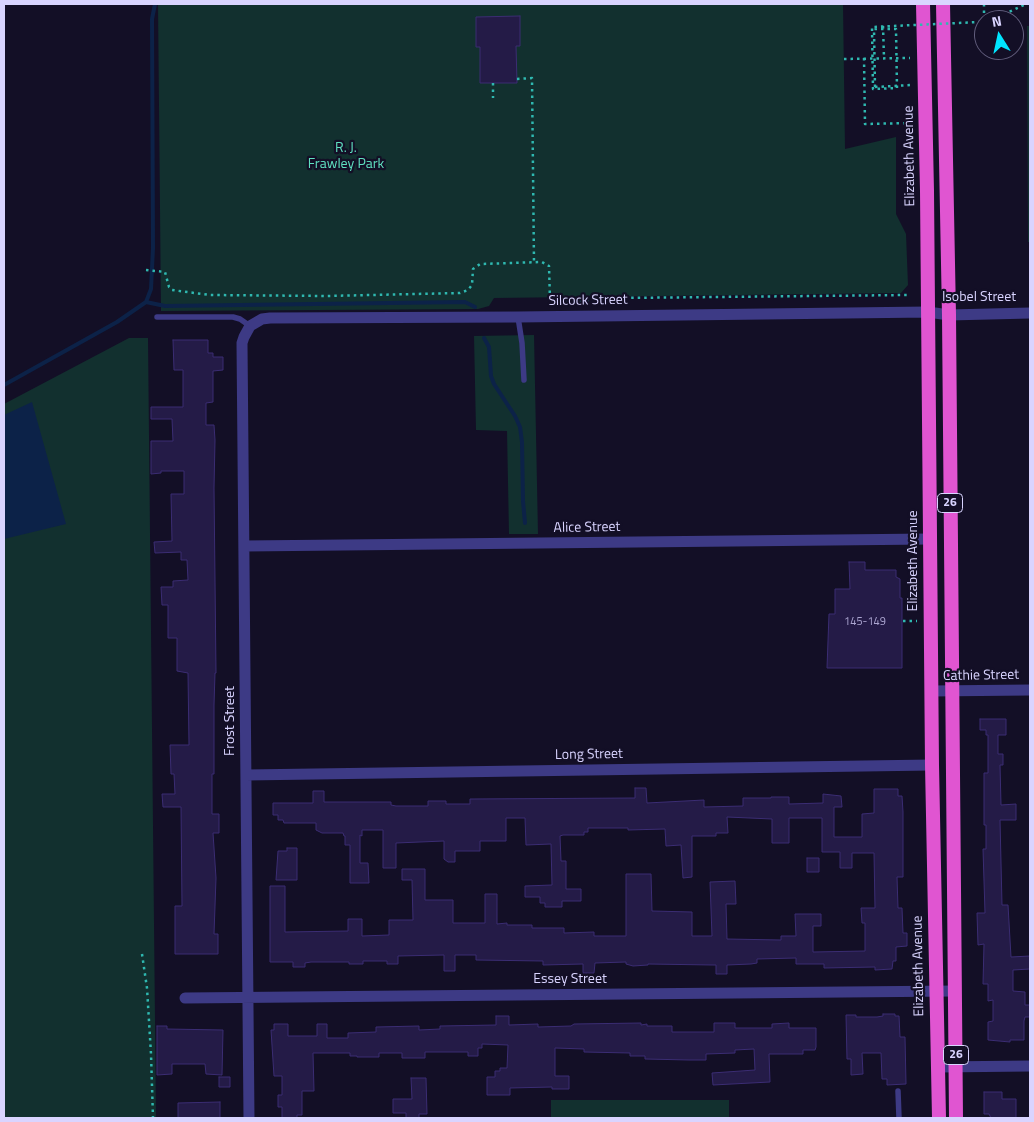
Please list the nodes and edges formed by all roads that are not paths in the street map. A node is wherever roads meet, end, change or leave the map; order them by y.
1 (923, 4) edge
2 (943, 4) edge
3 (928, 312) junction
4 (1030, 313) edge
5 (949, 314) junction
6 (157, 317) dead end
7 (518, 317) junction
8 (250, 326) junction
9 (524, 380) dead end
10 (930, 539) junction
11 (245, 546) junction
12 (1030, 690) edge
13 (931, 691) junction
14 (952, 692) junction
15 (932, 765) junction
16 (246, 775) junction
17 (935, 991) junction
18 (955, 991) junction
19 (248, 997) junction
20 (185, 998) dead end
21 (1030, 1066) edge
22 (938, 1067) junction
23 (956, 1067) junction
24 (898, 1091) dead end
25 (250, 1118) edge
26 (899, 1118) edge
27 (938, 1118) edge
28 (956, 1118) edge

1 - 3 highway, Elizabeth Avenue / 26
2 - 5 highway, 26
3 - 5 street, Isobel Street
3 - 7 street, Silcock Street
3 - 10 highway, Elizabeth Avenue / 26
4 - 5 street, Isobel Street
5 - 14 highway, 26
6 - 8 lane
7 - 8 street, Silcock Street
7 - 9 lane
8 - 11 street, Frost Street
10 - 11 street, Alice Street
10 - 13 highway, Elizabeth Avenue / 26
11 - 16 street, Frost Street
12 - 14 street, Cathie Street
13 - 14 street, Cathie Street
13 - 15 highway, Elizabeth Avenue / 26
14 - 18 highway, 26
15 - 16 street, Long Street
15 - 17 highway, Elizabeth Avenue / 26
16 - 19 street, Frost Street
17 - 18 street, Essey Street
17 - 19 street, Essey Street
17 - 22 highway, Elizabeth Avenue / 26
18 - 23 highway, 26
19 - 20 street, Essey Street
19 - 25 street, Frost Street
21 - 23 street
22 - 23 street
22 - 27 highway, Elizabeth Avenue / 26
23 - 28 highway, 26
24 - 26 lane

